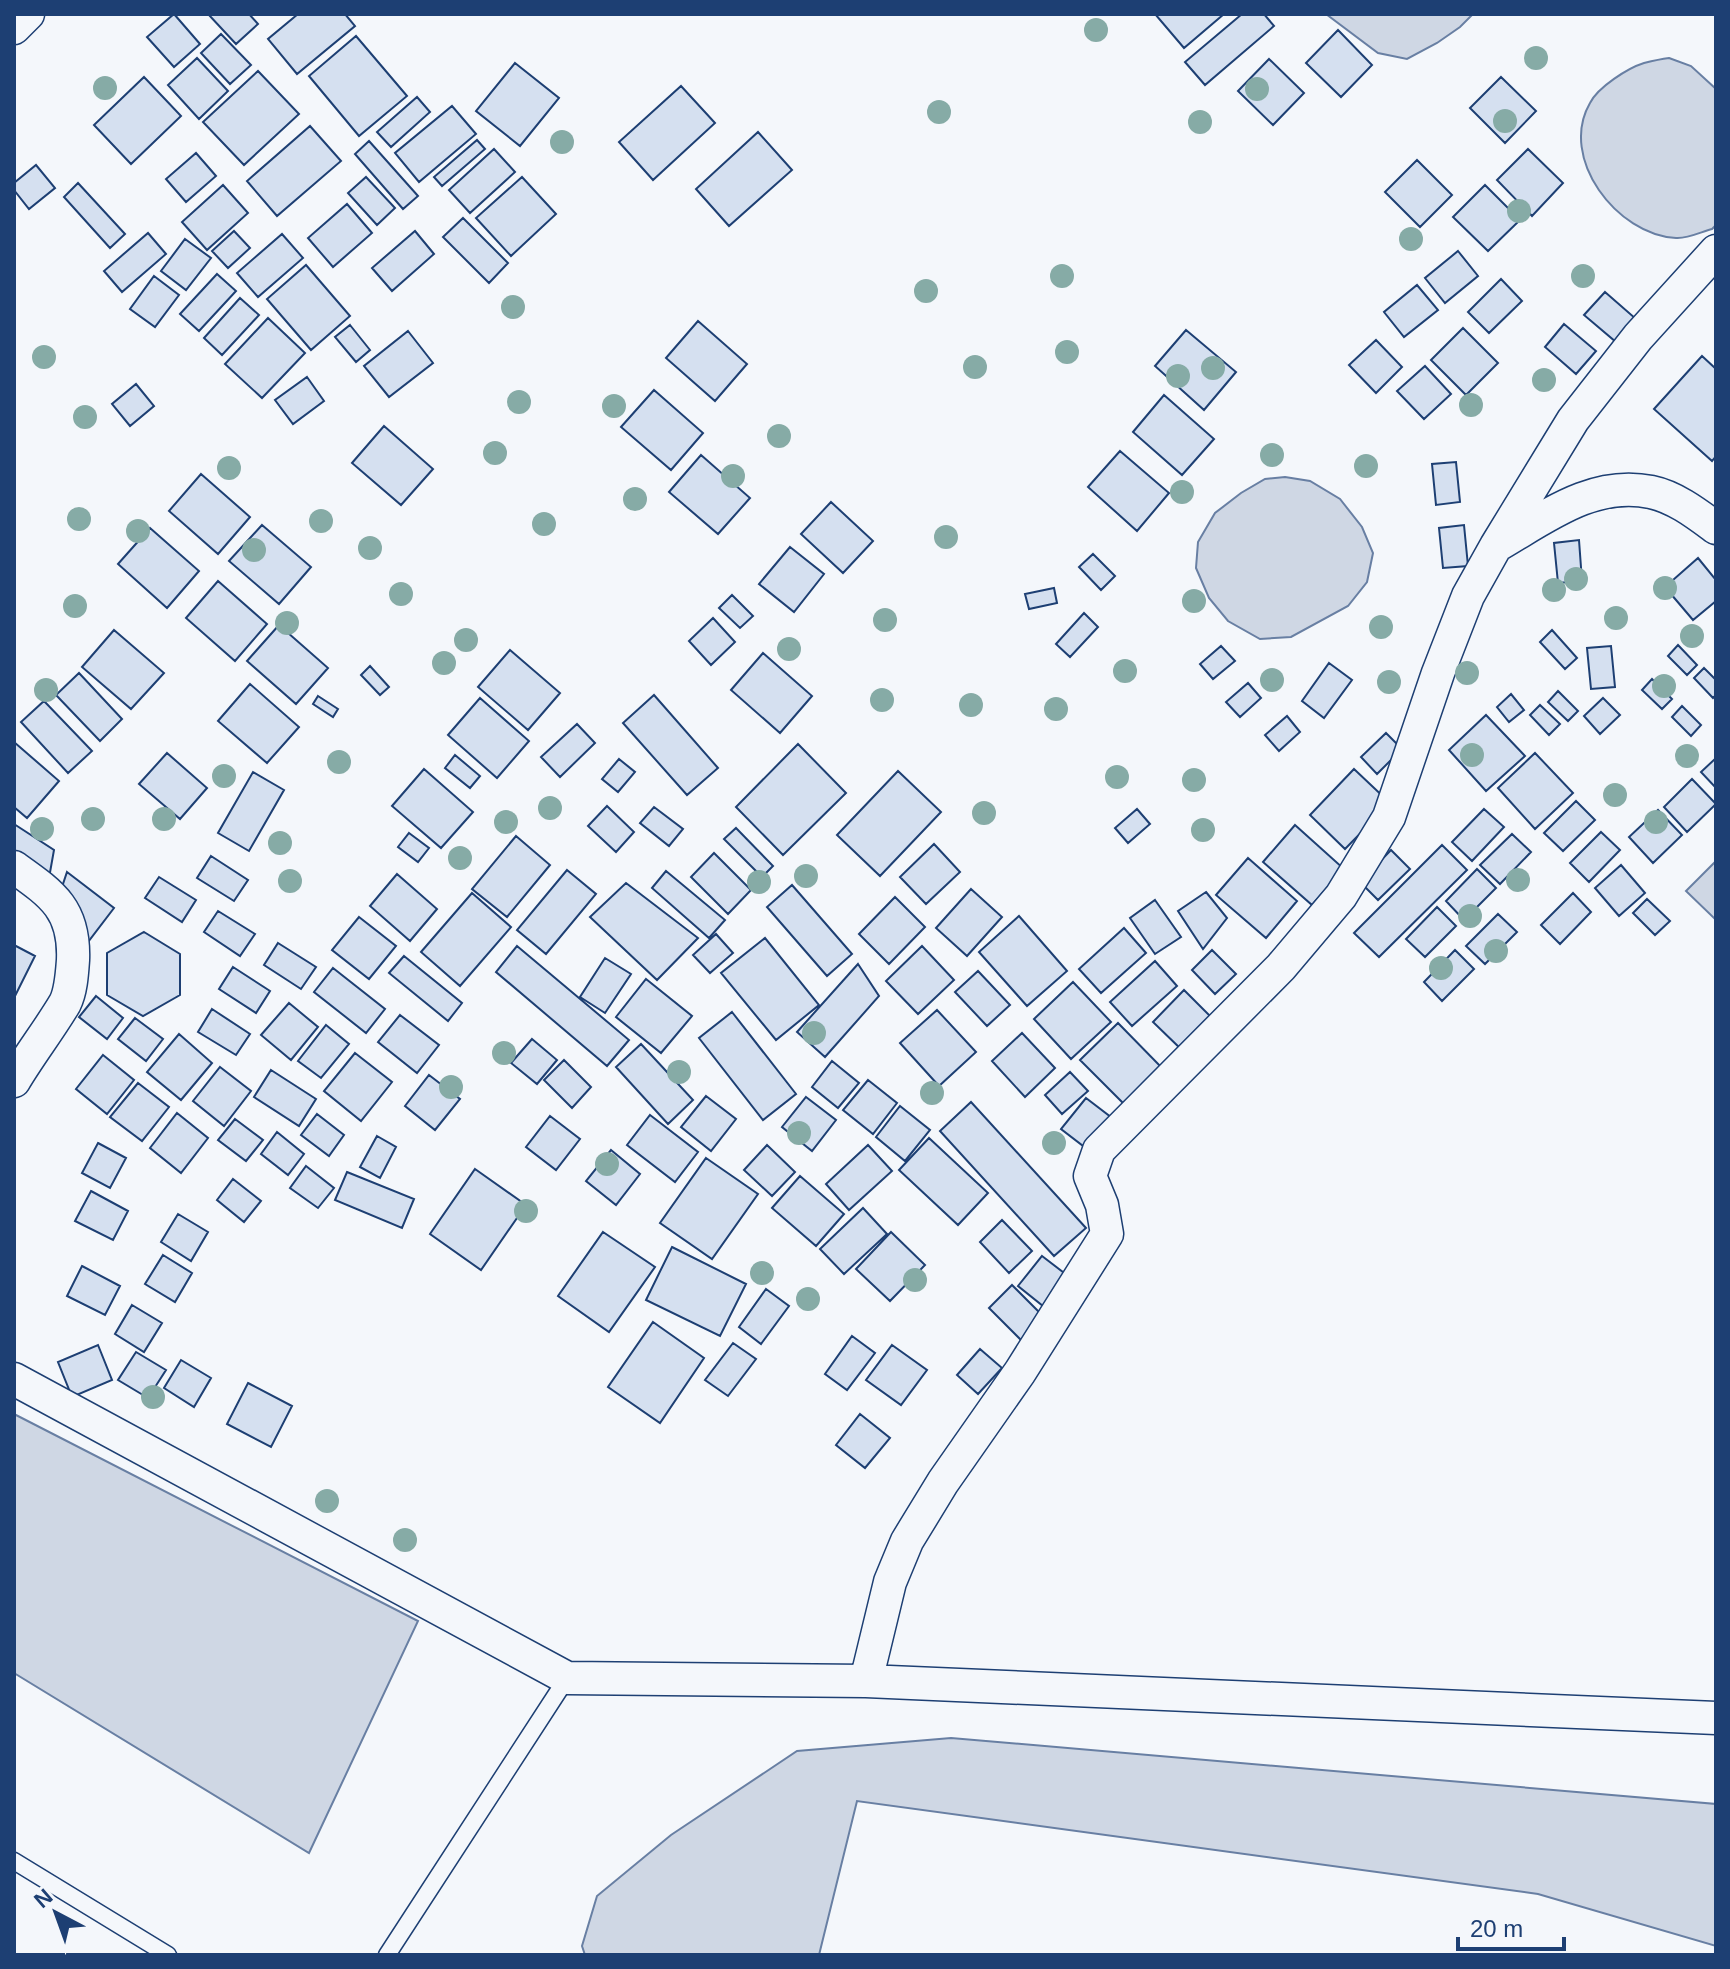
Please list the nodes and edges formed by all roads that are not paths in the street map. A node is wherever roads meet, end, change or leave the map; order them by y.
1 (28, 14) edge
2 (14, 28) edge
3 (1716, 251) edge
4 (1716, 528) edge
5 (1496, 546) junction
6 (14, 867) edge
7 (14, 1081) edge
8 (14, 1379) edge
9 (567, 1678) junction
10 (866, 1681) junction
11 (1716, 1718) edge
12 (14, 1861) edge
13 (168, 1955) edge
14 (387, 1955) edge

1 - 2 street
3 - 5 street
4 - 5 street
5 - 10 street
6 - 7 street
8 - 9 street
9 - 10 street
9 - 14 lane
10 - 11 street
12 - 13 lane

